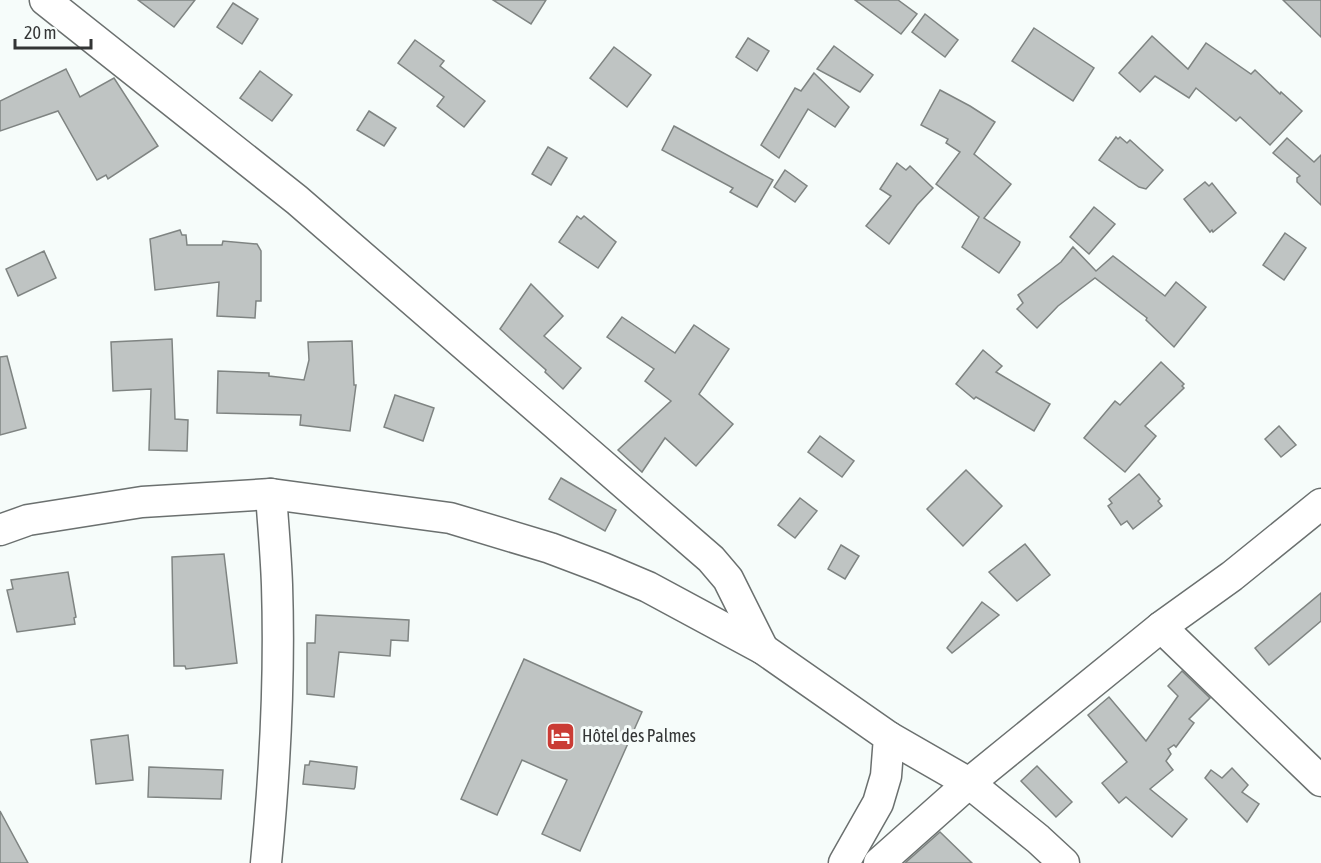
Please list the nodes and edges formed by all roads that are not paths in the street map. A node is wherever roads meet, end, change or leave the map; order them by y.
1 (45, 0) edge
2 (270, 494) junction
3 (1321, 504) edge
4 (0, 530) edge
5 (1161, 627) junction
6 (763, 649) junction
7 (889, 737) junction
8 (1321, 781) edge
9 (969, 783) junction
10 (266, 863) edge
11 (844, 863) edge
12 (879, 863) edge
13 (1064, 863) edge

1 - 6 street
2 - 4 street
2 - 6 street
2 - 10 street
3 - 5 street
5 - 8 street
5 - 9 street
6 - 7 street
7 - 9 street
7 - 11 street
9 - 12 street
9 - 13 street

